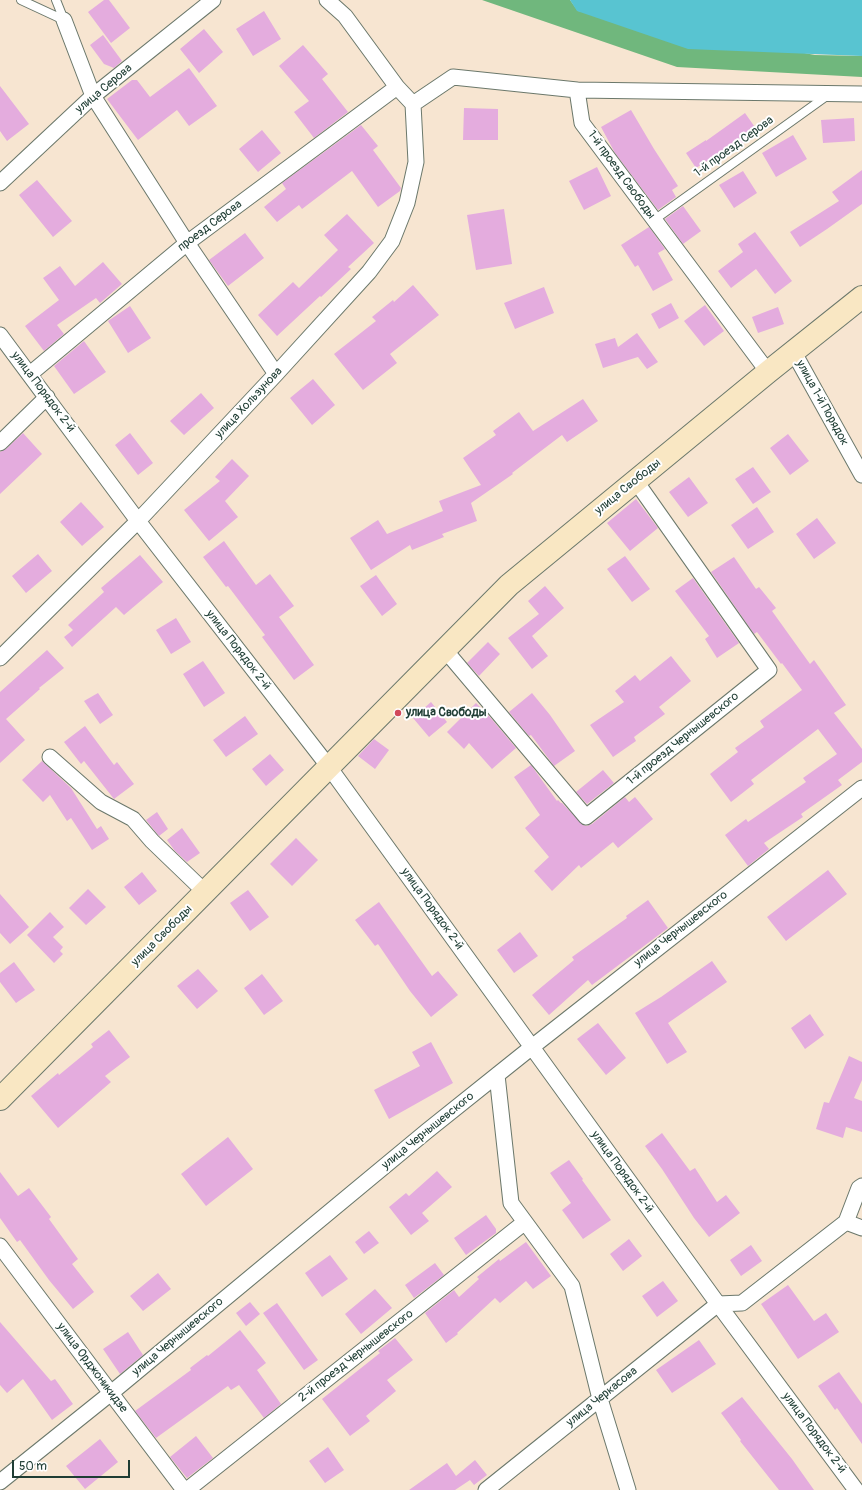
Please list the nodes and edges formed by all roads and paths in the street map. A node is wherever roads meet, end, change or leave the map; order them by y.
1 (21, 0) edge
2 (56, 0) edge
3 (213, 0) edge
4 (327, 0) edge
5 (64, 20) junction
6 (398, 87) junction
7 (577, 90) junction
8 (829, 94) junction
9 (862, 94) edge
10 (93, 96) junction
11 (413, 104) junction
12 (0, 183) edge
13 (654, 220) junction
14 (187, 243) junction
15 (862, 297) edge
16 (0, 335) edge
17 (793, 352) junction
18 (768, 372) junction
19 (30, 374) junction
20 (276, 374) junction
21 (47, 397) junction
22 (0, 443) edge
23 (862, 475) edge
24 (635, 480) junction
25 (138, 521) junction
26 (445, 650) junction
27 (0, 658) edge
28 (50, 757) dead end
29 (329, 767) junction
30 (862, 788) edge
31 (205, 892) junction
32 (532, 1047) junction
33 (497, 1075) junction
34 (0, 1099) edge
35 (862, 1186) edge
36 (525, 1222) junction
37 (846, 1222) junction
38 (862, 1228) edge
39 (0, 1246) edge
40 (718, 1304) junction
41 (111, 1393) junction
42 (600, 1399) junction
43 (0, 1482) edge
44 (186, 1490) edge
45 (486, 1490) edge
46 (628, 1490) edge
47 (856, 1490) edge

1 - 5 lane
2 - 5 lane
3 - 10 street, улица Серова
4 - 6 street
5 - 10 street
6 - 11 street
6 - 14 street, проезд Серова
7 - 8 street
7 - 11 street
7 - 13 street, 1-й проезд Свободы
8 - 9 street
8 - 13 lane, 1-й проезд Серова
10 - 12 street, улица Серова
10 - 14 street
11 - 20 street, улица Хользунова
13 - 18 street, 1-й проезд Свободы
14 - 19 street, проезд Серова
14 - 20 street
15 - 17 main road, улица Свободы
16 - 19 street, улица Порядок 2-й
17 - 18 main road, улица Свободы
17 - 23 street, улица 1-й Порядок
18 - 24 main road, улица Свободы
19 - 21 street, улица Порядок 2-й
20 - 25 street, улица Хользунова
21 - 22 street
21 - 25 street, улица Порядок 2-й
24 - 26 main road, улица Свободы
24 - 26 street, 1-й проезд Чернышевского
25 - 27 street, улица Хользунова
25 - 29 street, улица Порядок 2-й
26 - 29 main road, улица Свободы
28 - 31 street
29 - 31 main road, улица Свободы
29 - 32 street, улица Порядок 2-й
30 - 32 street, улица Чернышевского
31 - 34 main road, улица Свободы
32 - 33 street, улица Чернышевского
32 - 40 street, улица Порядок 2-й
33 - 36 street
33 - 41 street, улица Чернышевского
35 - 37 street
36 - 42 street
36 - 44 street, 2-й проезд Чернышевского
37 - 38 street
37 - 40 street
39 - 41 street, улица Орджоникидзе
40 - 42 street, улица Черкасова
40 - 47 street, улица Порядок 2-й
41 - 43 street, улица Чернышевского
41 - 44 street, улица Орджоникидзе
42 - 45 street, улица Черкасова
42 - 46 street

